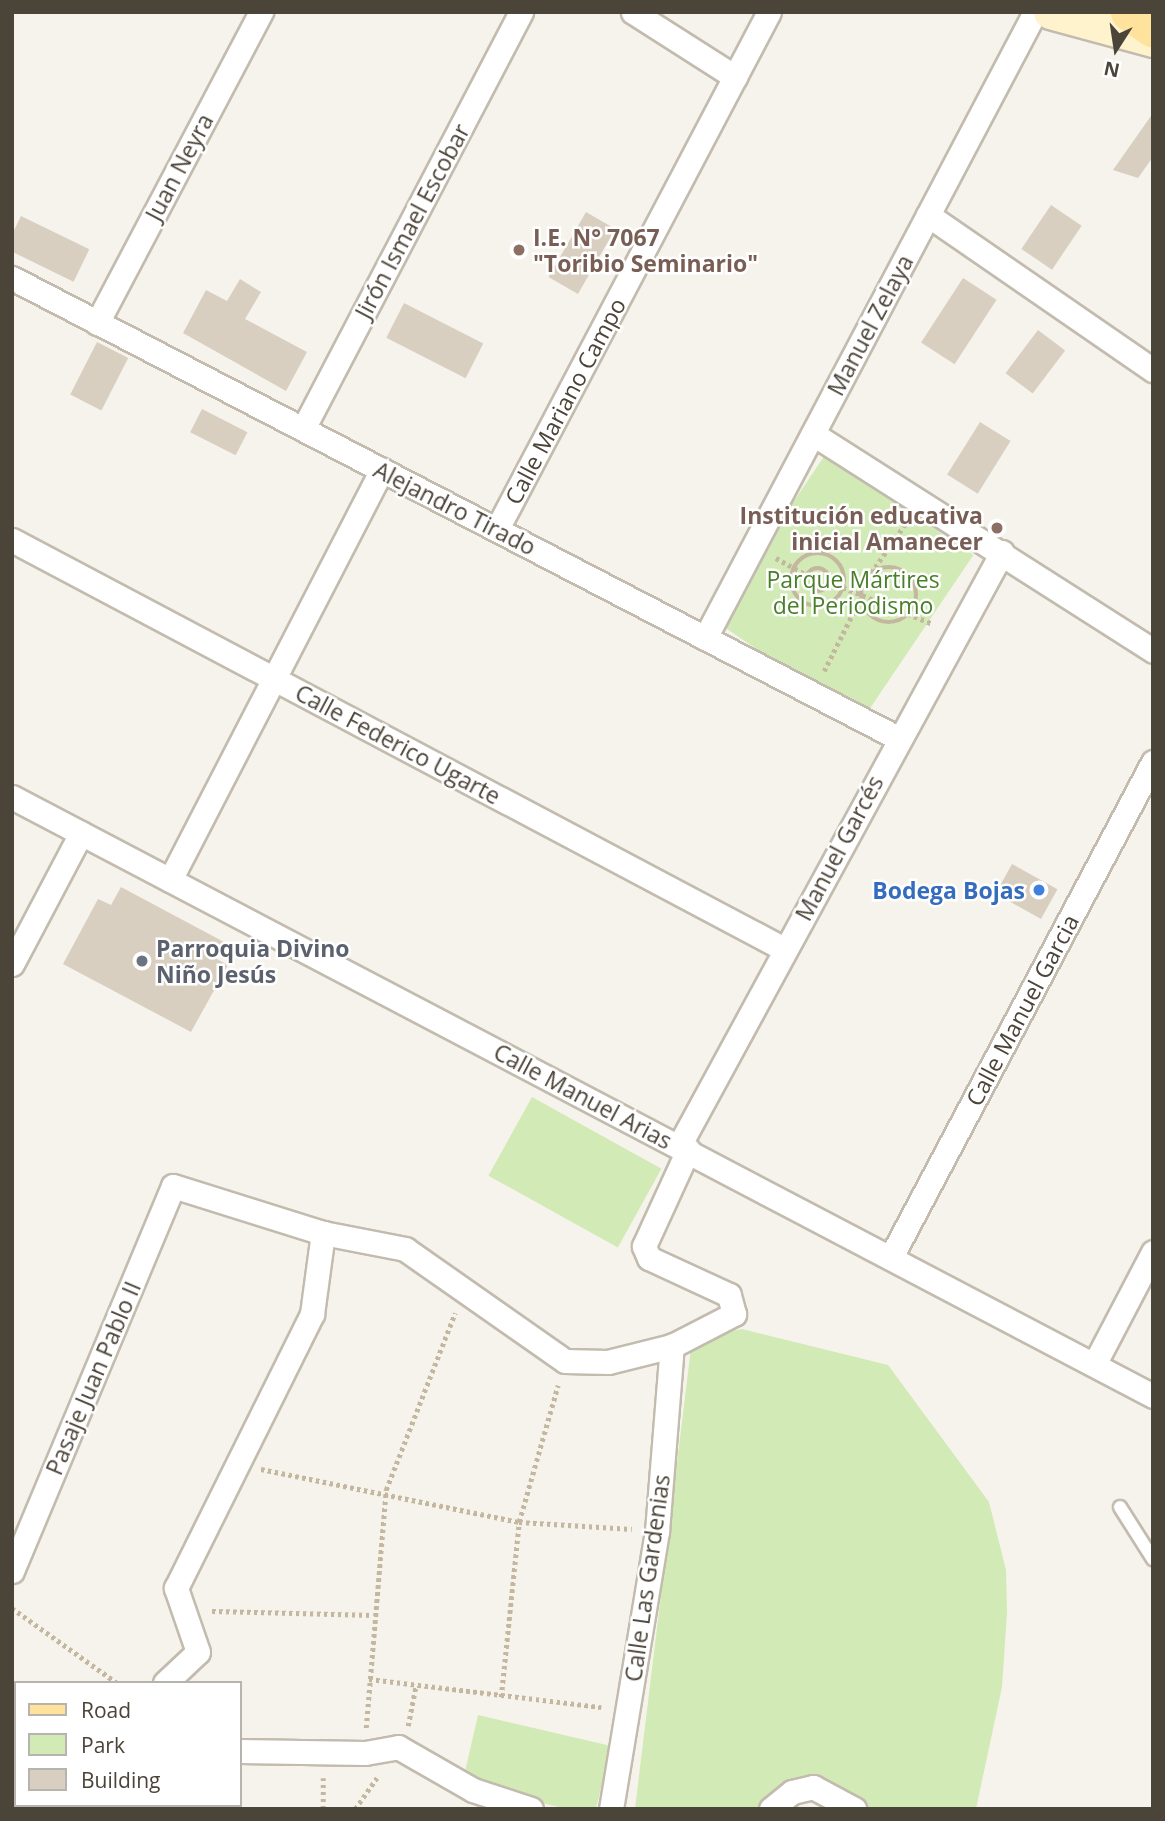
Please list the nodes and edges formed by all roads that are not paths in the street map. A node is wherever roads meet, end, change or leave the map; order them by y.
1 (261, 12) edge
2 (521, 12) edge
3 (634, 12) edge
4 (769, 12) edge
5 (1035, 12) edge
6 (1050, 12) edge
7 (1130, 12) edge
8 (1153, 29) edge
9 (1153, 40) edge
10 (735, 77) junction
11 (928, 215) junction
12 (12, 278) edge
13 (97, 323) junction
14 (1153, 370) edge
15 (303, 429) junction
16 (813, 433) junction
17 (382, 470) junction
18 (497, 530) junction
19 (12, 540) edge
20 (1002, 552) junction
21 (705, 638) junction
22 (1153, 651) edge
23 (274, 679) junction
24 (898, 738) junction
25 (1153, 762) edge
26 (12, 797) edge
27 (81, 833) junction
28 (170, 880) junction
29 (784, 949) junction
30 (12, 964) edge
31 (684, 1148) junction
32 (323, 1233) junction
33 (1153, 1252) edge
34 (891, 1257) junction
35 (672, 1346) junction
36 (1095, 1363) junction
37 (1153, 1396) edge
38 (1120, 1507) dead end
39 (1153, 1559) edge
40 (12, 1571) edge
41 (167, 1681) edge
42 (242, 1751) edge
43 (531, 1809) edge
44 (611, 1809) edge
45 (771, 1809) edge
46 (854, 1809) edge

1 - 13 street, Juan Neyra
2 - 15 street, Jirón Ismael Escobar
3 - 10 street
4 - 10 street, Calle Mariano Campo
5 - 11 street, Manuel Zelaya
6 - 9 street
7 - 8 main road
10 - 18 street, Calle Mariano Campo
11 - 14 street
11 - 16 street, Manuel Zelaya
12 - 13 street, Alejandro Tirado
13 - 15 street, Alejandro Tirado
15 - 17 street, Alejandro Tirado
16 - 20 street
16 - 21 street, Manuel Zelaya
17 - 18 street, Alejandro Tirado
17 - 23 street
18 - 21 street, Alejandro Tirado
19 - 23 street, Calle Federico Ugarte
20 - 22 street
20 - 24 street, Manuel Garcés
21 - 24 street, Alejandro Tirado
23 - 28 street
23 - 29 street, Calle Federico Ugarte
24 - 29 street, Manuel Garcés
25 - 34 street, Calle Manuel Garcia
26 - 27 street, Calle Manuel Arias
27 - 28 street, Calle Manuel Arias
27 - 30 street
28 - 31 street, Calle Manuel Arias
29 - 31 street, Manuel Garcés
31 - 34 street, Calle Manuel Arias
31 - 35 street, Manuel Garcés
32 - 35 street
32 - 40 street, Pasaje Juan Pablo II
32 - 41 street
33 - 36 street
34 - 36 street, Calle Manuel Arias
35 - 44 street, Calle Las Gardenias
36 - 37 street, Calle Manuel Arias
38 - 39 lane
42 - 43 street
45 - 46 street

